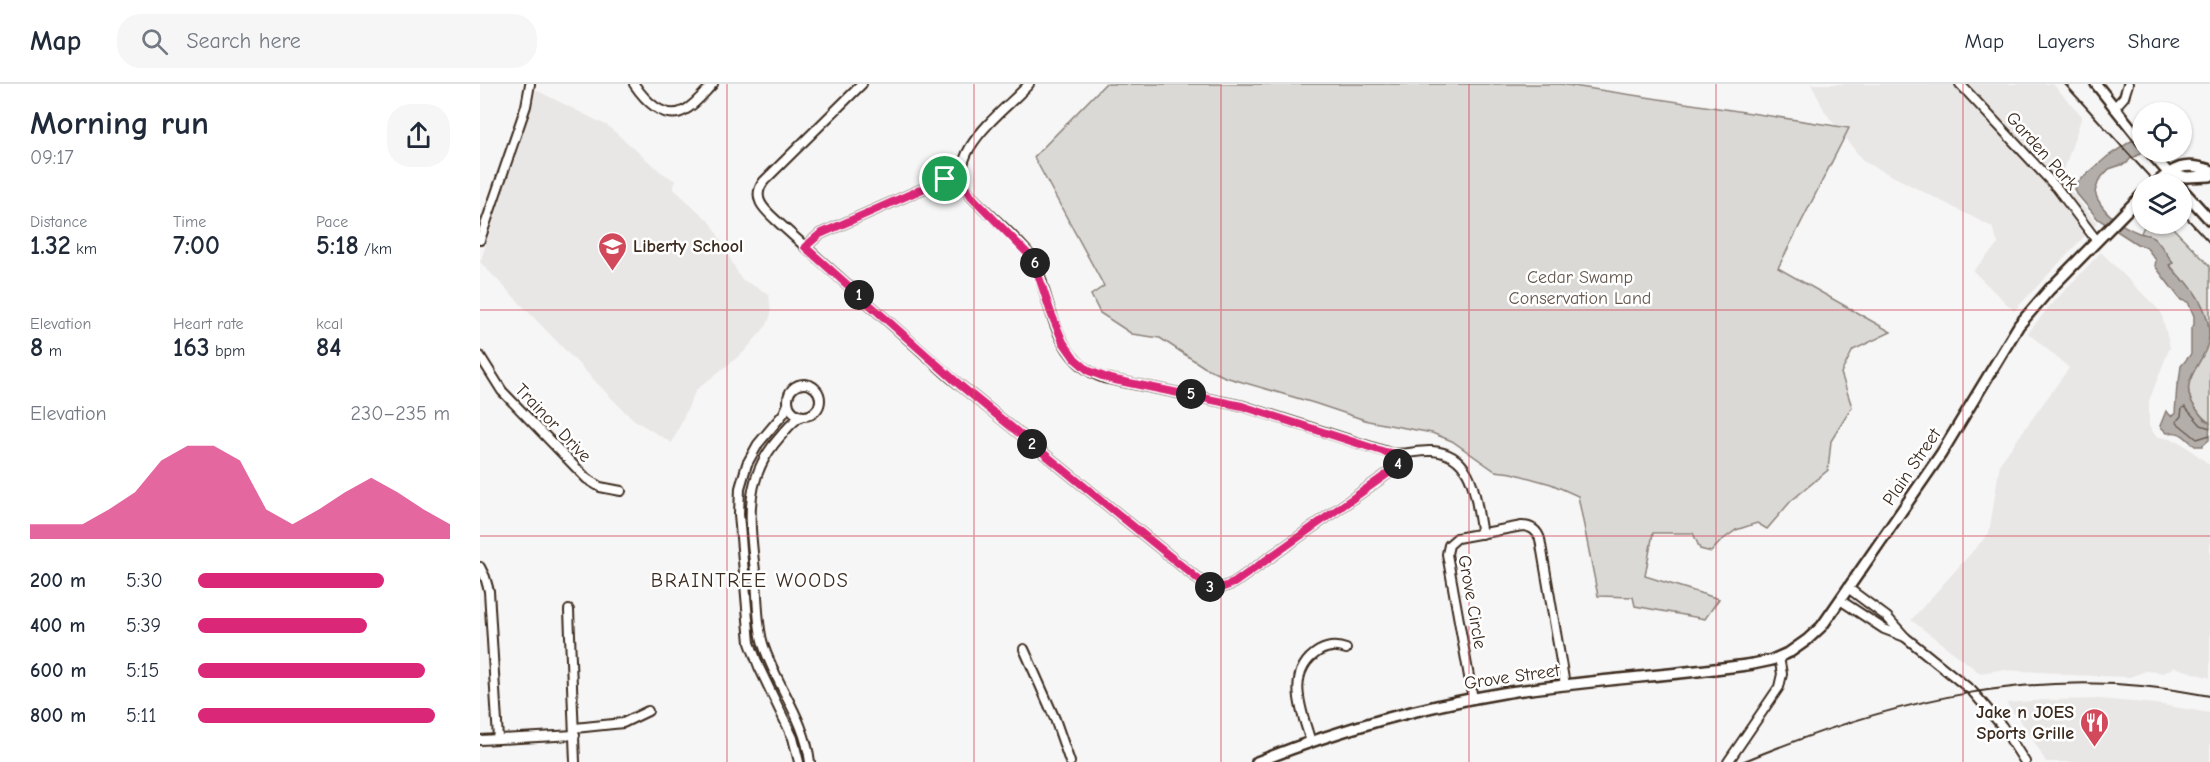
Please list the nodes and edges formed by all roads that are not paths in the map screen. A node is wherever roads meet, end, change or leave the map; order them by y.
1 (530, 84) edge
2 (634, 84) edge
3 (713, 84) edge
4 (862, 84) edge
5 (1029, 84) edge
6 (1960, 84) edge
7 (2096, 84) edge
8 (2128, 84) edge
9 (2114, 108) junction
10 (2132, 130) edge
11 (2158, 162) edge
12 (2210, 170) edge
13 (2168, 174) joint
14 (962, 175) junction
15 (2210, 176) edge
16 (2192, 177) edge
17 (2192, 200) edge
18 (2132, 206) edge
19 (2210, 220) edge
20 (480, 240) edge
21 (2097, 241) junction
22 (805, 247) junction
23 (480, 356) edge
24 (788, 404) junction
25 (802, 416) junction
26 (1401, 455) junction
27 (621, 491) dead end
28 (1482, 534) junction
29 (480, 567) edge
30 (755, 571) junction
31 (743, 572) junction
32 (1848, 588) junction
33 (1840, 600) junction
34 (569, 610) dead end
35 (1905, 637) junction
36 (1024, 649) dead end
37 (1346, 649) dead end
38 (1779, 657) junction
39 (1565, 685) junction
40 (781, 686) junction
41 (771, 691) junction
42 (1473, 699) junction
43 (648, 711) dead end
44 (575, 731) junction
45 (498, 739) junction
46 (480, 740) edge
47 (1311, 742) junction
48 (575, 762) edge
49 (799, 762) edge
50 (810, 762) edge
51 (1070, 762) edge
52 (1257, 762) edge
53 (1728, 762) edge
54 (2025, 762) edge

1 - 20 street
2 - 3 street
4 - 22 street
5 - 14 street
6 - 21 street, Garden Park
7 - 9 main road
8 - 9 street
9 - 10 main road
11 - 13 main road
12 - 13 main road
14 - 22 street
14 - 26 street
15 - 16 main road
17 - 19 main road
18 - 21 main road, Plain Street
21 - 32 main road, Plain Street
22 - 26 street
23 - 27 street, Trainor Drive
24 - 25 street
24 - 25 street
24 - 31 street
25 - 30 street
26 - 28 street
28 - 39 street, Grove Circle
28 - 42 street, Grove Circle
29 - 45 street
30 - 31 street
30 - 40 street
31 - 41 street
32 - 33 main road, Plain Street
32 - 35 street
33 - 35 street
33 - 38 main road, Plain Street
34 - 44 street
35 - 54 street
36 - 51 street
37 - 47 street
38 - 39 main road, Grove Street
38 - 53 street
39 - 42 main road, Grove Street
40 - 41 street
40 - 50 street
41 - 49 street
42 - 47 main road, Grove Street
43 - 44 street
44 - 45 street
44 - 48 street
45 - 46 street
47 - 52 main road, Grove Street

